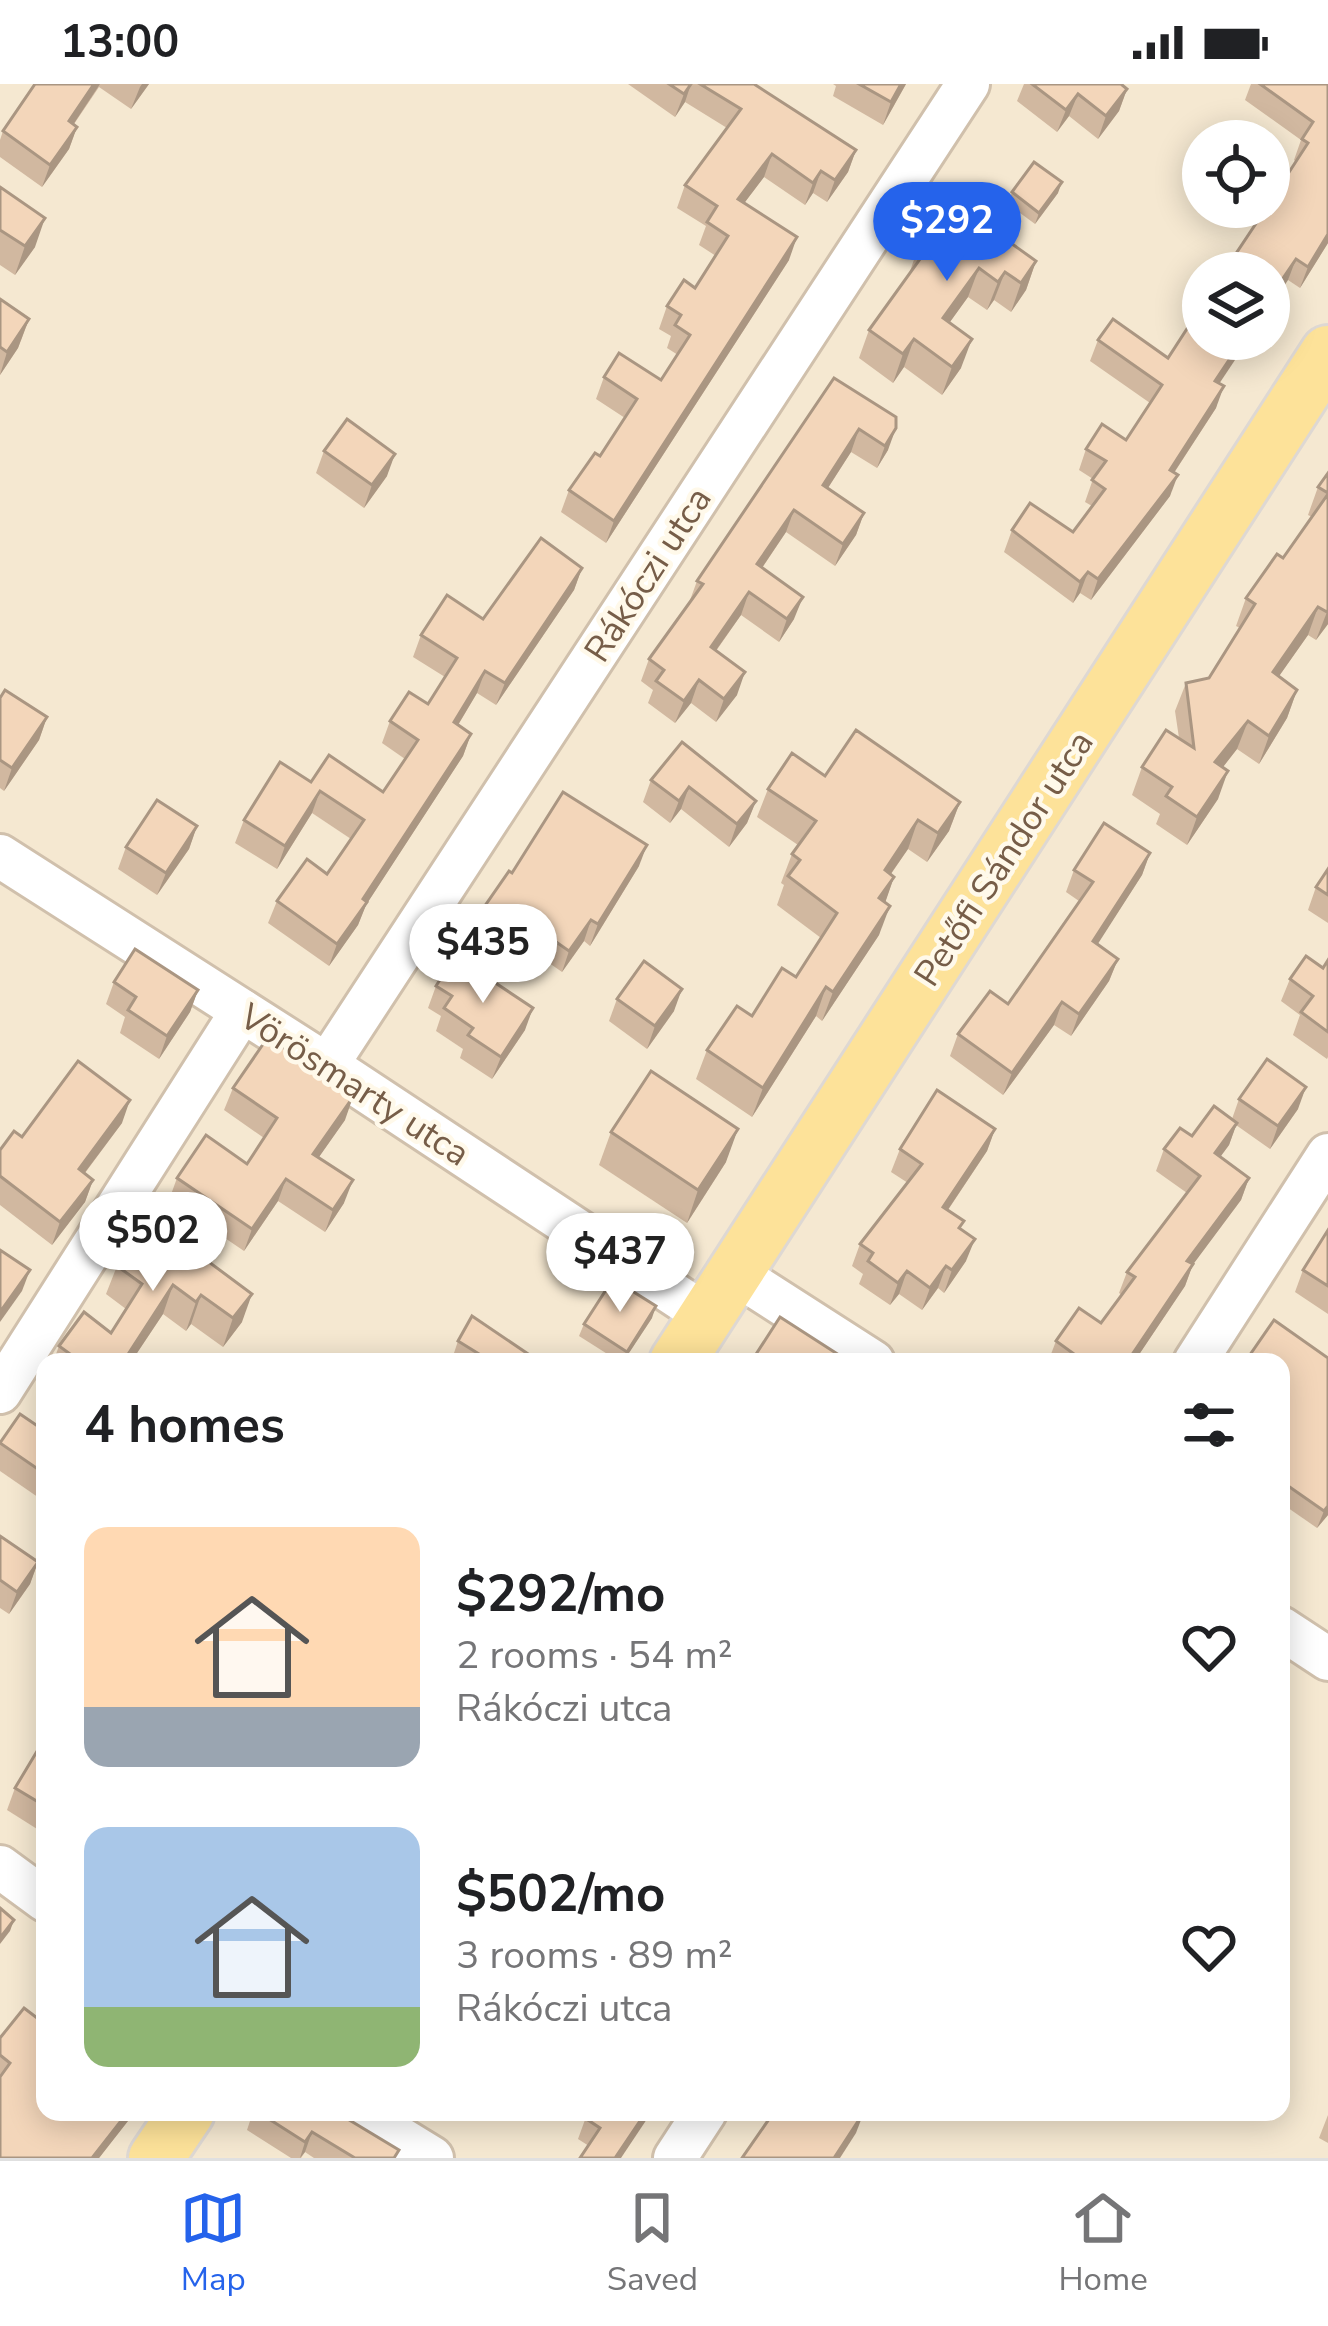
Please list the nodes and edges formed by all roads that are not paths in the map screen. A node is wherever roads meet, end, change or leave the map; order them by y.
1 (968, 84) edge
2 (1328, 353) edge
3 (0, 856) edge
4 (242, 1011) junction
5 (327, 1065) junction
6 (1328, 1155) edge
7 (722, 1295) junction
8 (683, 1353) edge
9 (853, 1353) edge
10 (1201, 1353) edge
11 (0, 1392) edge
12 (1290, 1634) edge
13 (1328, 1659) edge
14 (0, 1867) edge
15 (36, 1893) edge
16 (181, 2121) edge
17 (372, 2121) edge
18 (699, 2121) edge
19 (156, 2158) edge
20 (432, 2158) edge
21 (675, 2158) edge

1 - 5 street, Rákóczi utca
2 - 7 main road, Petőfi Sándor utca
3 - 4 street, Vörösmarty utca
4 - 5 street, Vörösmarty utca
4 - 11 street
5 - 7 street, Vörösmarty utca
6 - 10 street
7 - 8 main road, Petőfi Sándor utca
7 - 9 street, Vörösmarty utca
12 - 13 street
14 - 15 street
16 - 19 main road
17 - 20 street
18 - 21 street

